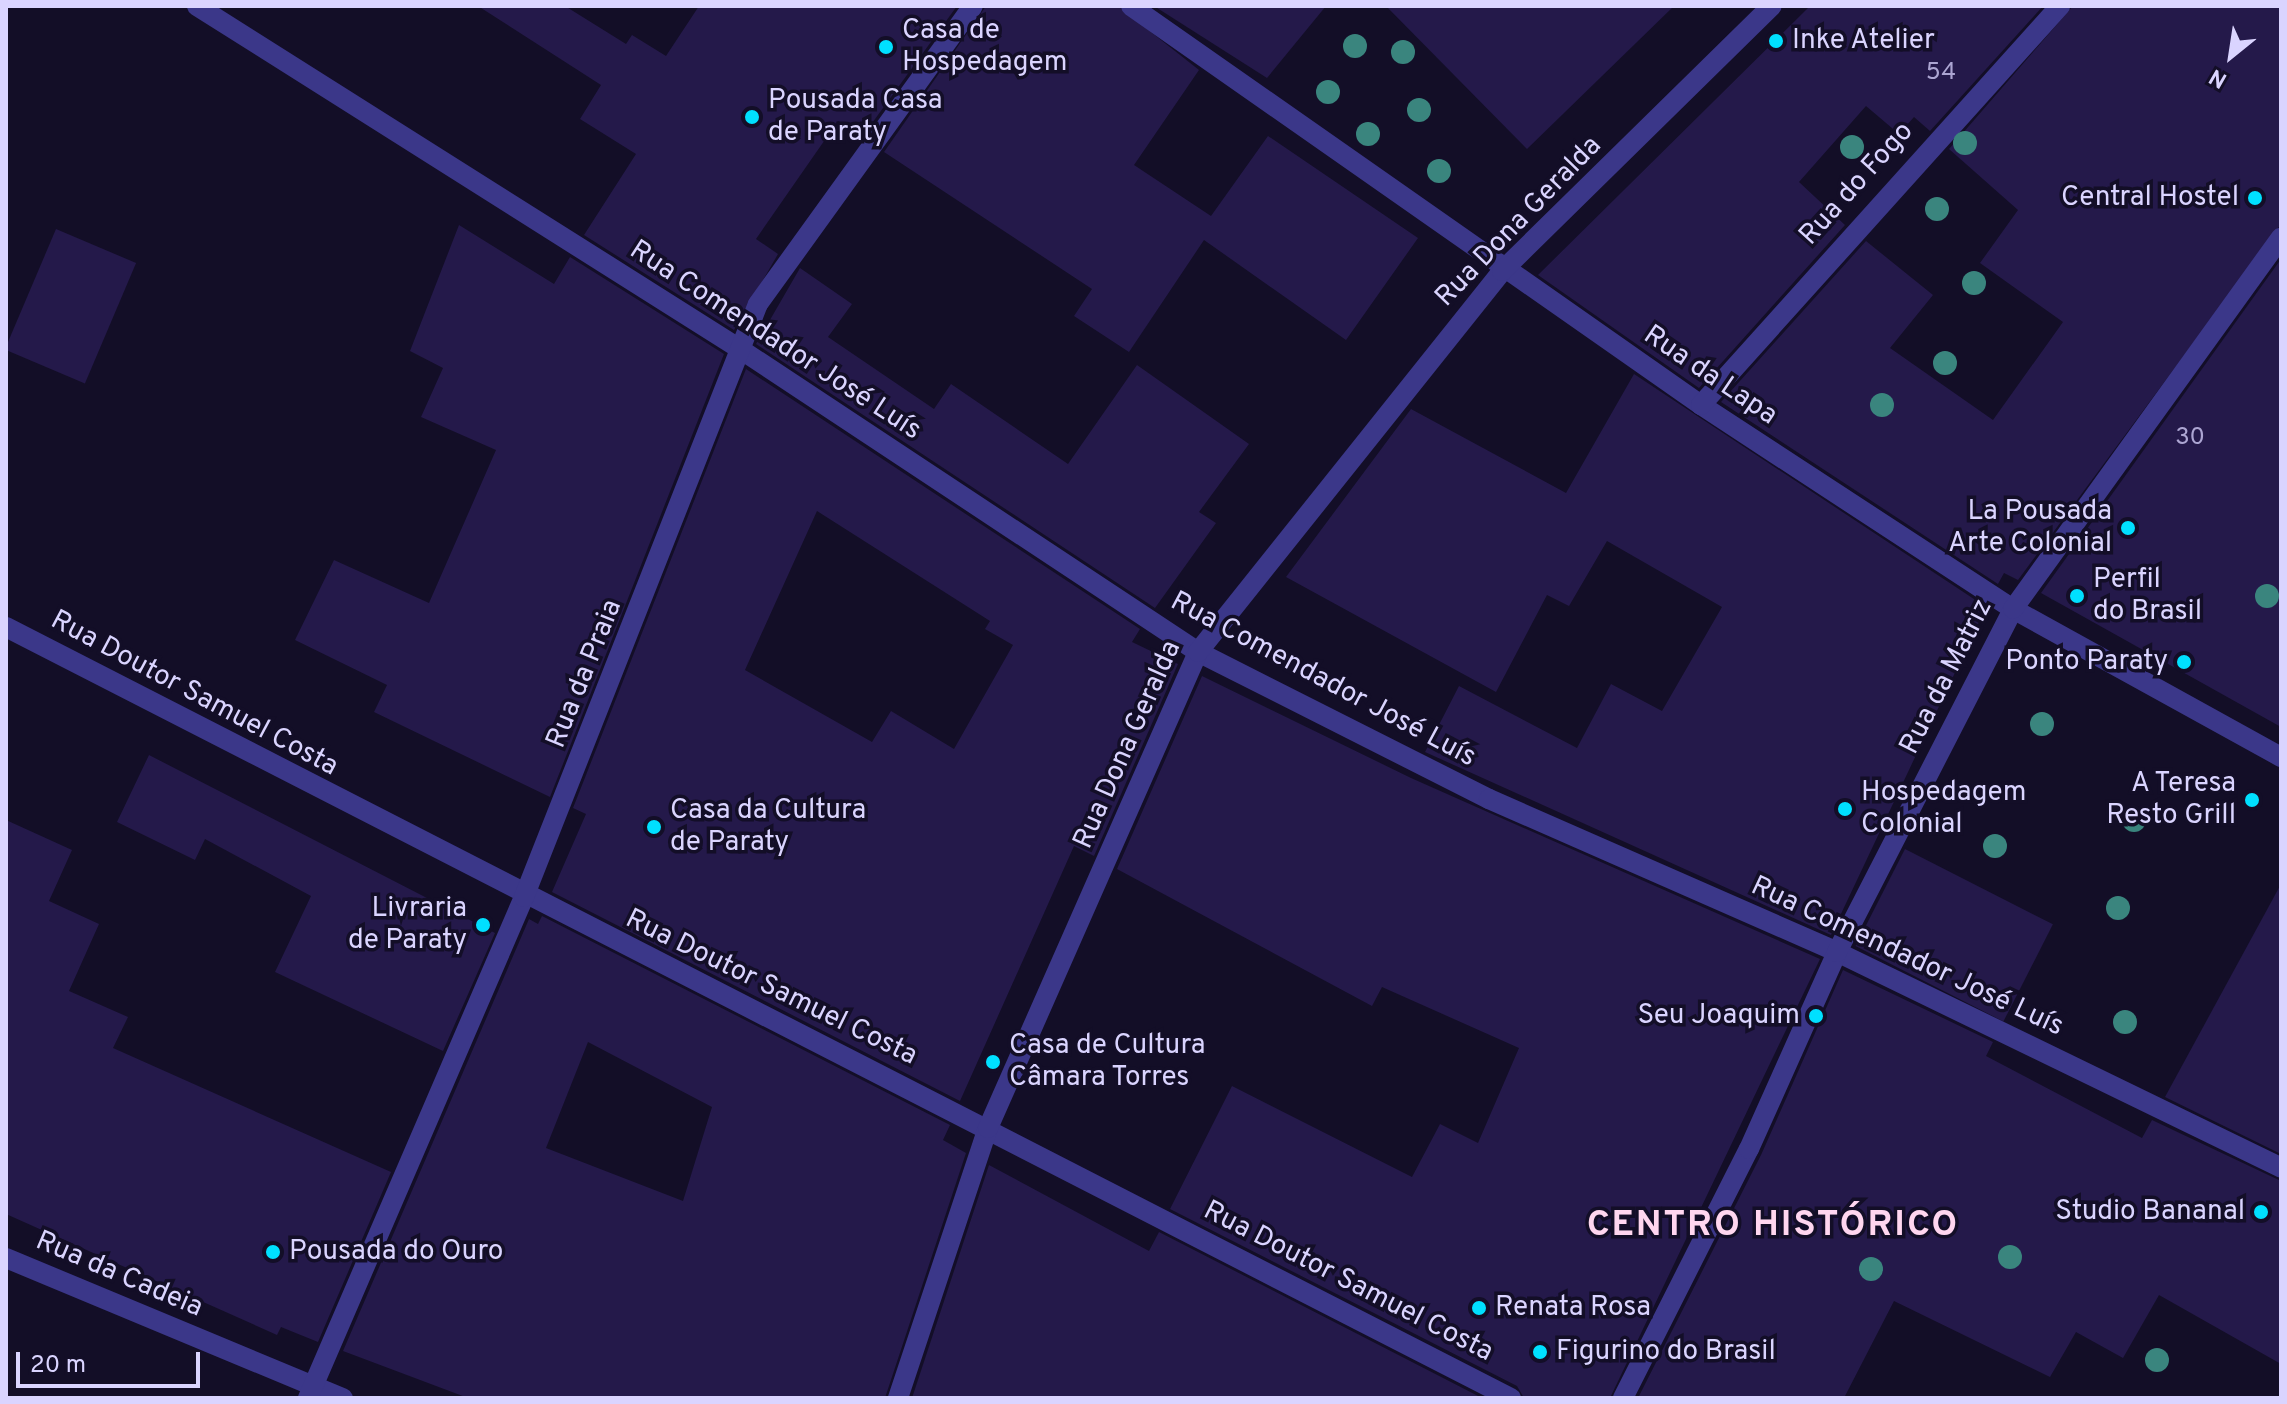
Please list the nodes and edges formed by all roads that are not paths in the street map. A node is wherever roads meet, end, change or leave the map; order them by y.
1 (197, 6) edge
2 (973, 6) edge
3 (1131, 6) edge
4 (1772, 6) edge
5 (2060, 6) edge
6 (2281, 237) edge
7 (1502, 271) junction
8 (740, 349) junction
9 (1701, 405) junction
10 (2013, 609) junction
11 (6, 627) edge
12 (1198, 652) junction
13 (2281, 757) edge
14 (524, 897) junction
15 (1837, 952) junction
16 (988, 1128) junction
17 (2281, 1168) edge
18 (6, 1258) edge
19 (311, 1392) edge
20 (343, 1398) edge
21 (898, 1398) edge
22 (1511, 1398) edge
23 (1623, 1398) edge

1 - 8 street, Rua Comendador José Luís
2 - 8 street, Rua da Praia
3 - 7 street, Rua da Lapa
4 - 7 street, Rua Dona Geralda
5 - 9 street, Rua do Fogo
6 - 10 street, Rua da Matriz
7 - 9 street, Rua da Lapa
7 - 12 street, Rua Dona Geralda
8 - 12 street, Rua Comendador José Luís
8 - 14 street, Rua da Praia
9 - 10 street, Rua da Lapa
10 - 13 street, Rua da Lapa
10 - 15 street, Rua da Matriz
11 - 14 street, Rua Doutor Samuel Costa
12 - 15 street, Rua Comendador José Luís
12 - 16 street, Rua Dona Geralda
14 - 16 street, Rua Doutor Samuel Costa
14 - 19 street, Rua da Praia
15 - 17 street, Rua Comendador José Luís
15 - 23 street, Rua da Matriz
16 - 21 street, Rua Dona Geralda
16 - 22 street, Rua Doutor Samuel Costa
18 - 19 street, Rua da Cadeia
19 - 20 street, Rua da Cadeia

